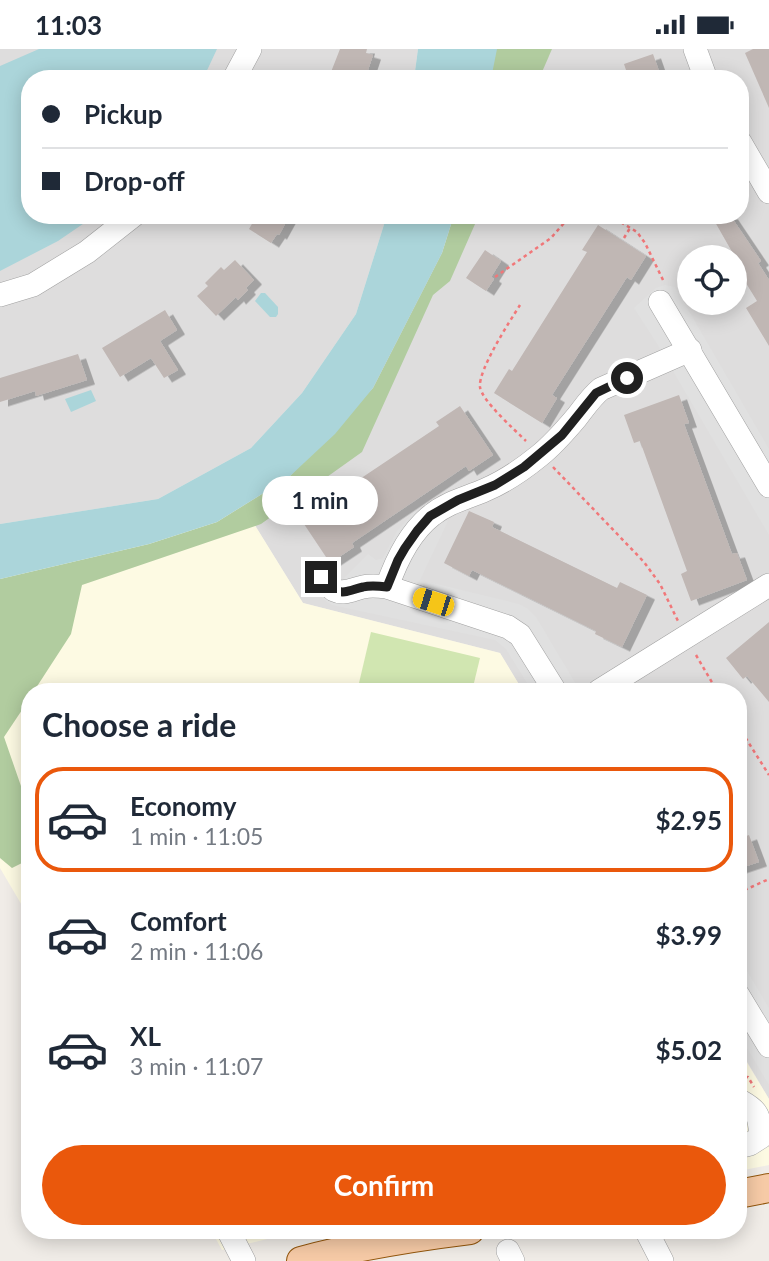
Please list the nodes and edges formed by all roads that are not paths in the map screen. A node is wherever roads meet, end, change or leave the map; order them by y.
1 (250, 49) edge
2 (695, 49) edge
3 (239, 70) edge
4 (703, 70) edge
5 (749, 158) edge
6 (769, 192) edge
7 (123, 224) edge
8 (0, 295) edge
9 (660, 302) road end
10 (690, 350) junction
11 (769, 486) edge
12 (321, 577) dead end
13 (769, 585) edge
14 (387, 587) junction
15 (550, 683) edge
16 (612, 683) edge
17 (747, 1010) edge
18 (769, 1046) edge
19 (747, 1105) edge
20 (747, 1145) edge
21 (769, 1188) edge
22 (747, 1192) edge
23 (233, 1239) edge
24 (404, 1239) edge
25 (651, 1239) edge
26 (244, 1261) edge
27 (301, 1261) edge
28 (662, 1261) edge

1 - 3 street
2 - 4 street
5 - 6 street
7 - 8 street
9 - 10 street
10 - 11 street
10 - 14 street
12 - 14 street
13 - 16 street
14 - 15 street
17 - 18 street
19 - 20 street
21 - 22 main road
23 - 26 street
24 - 27 main road
25 - 28 street

